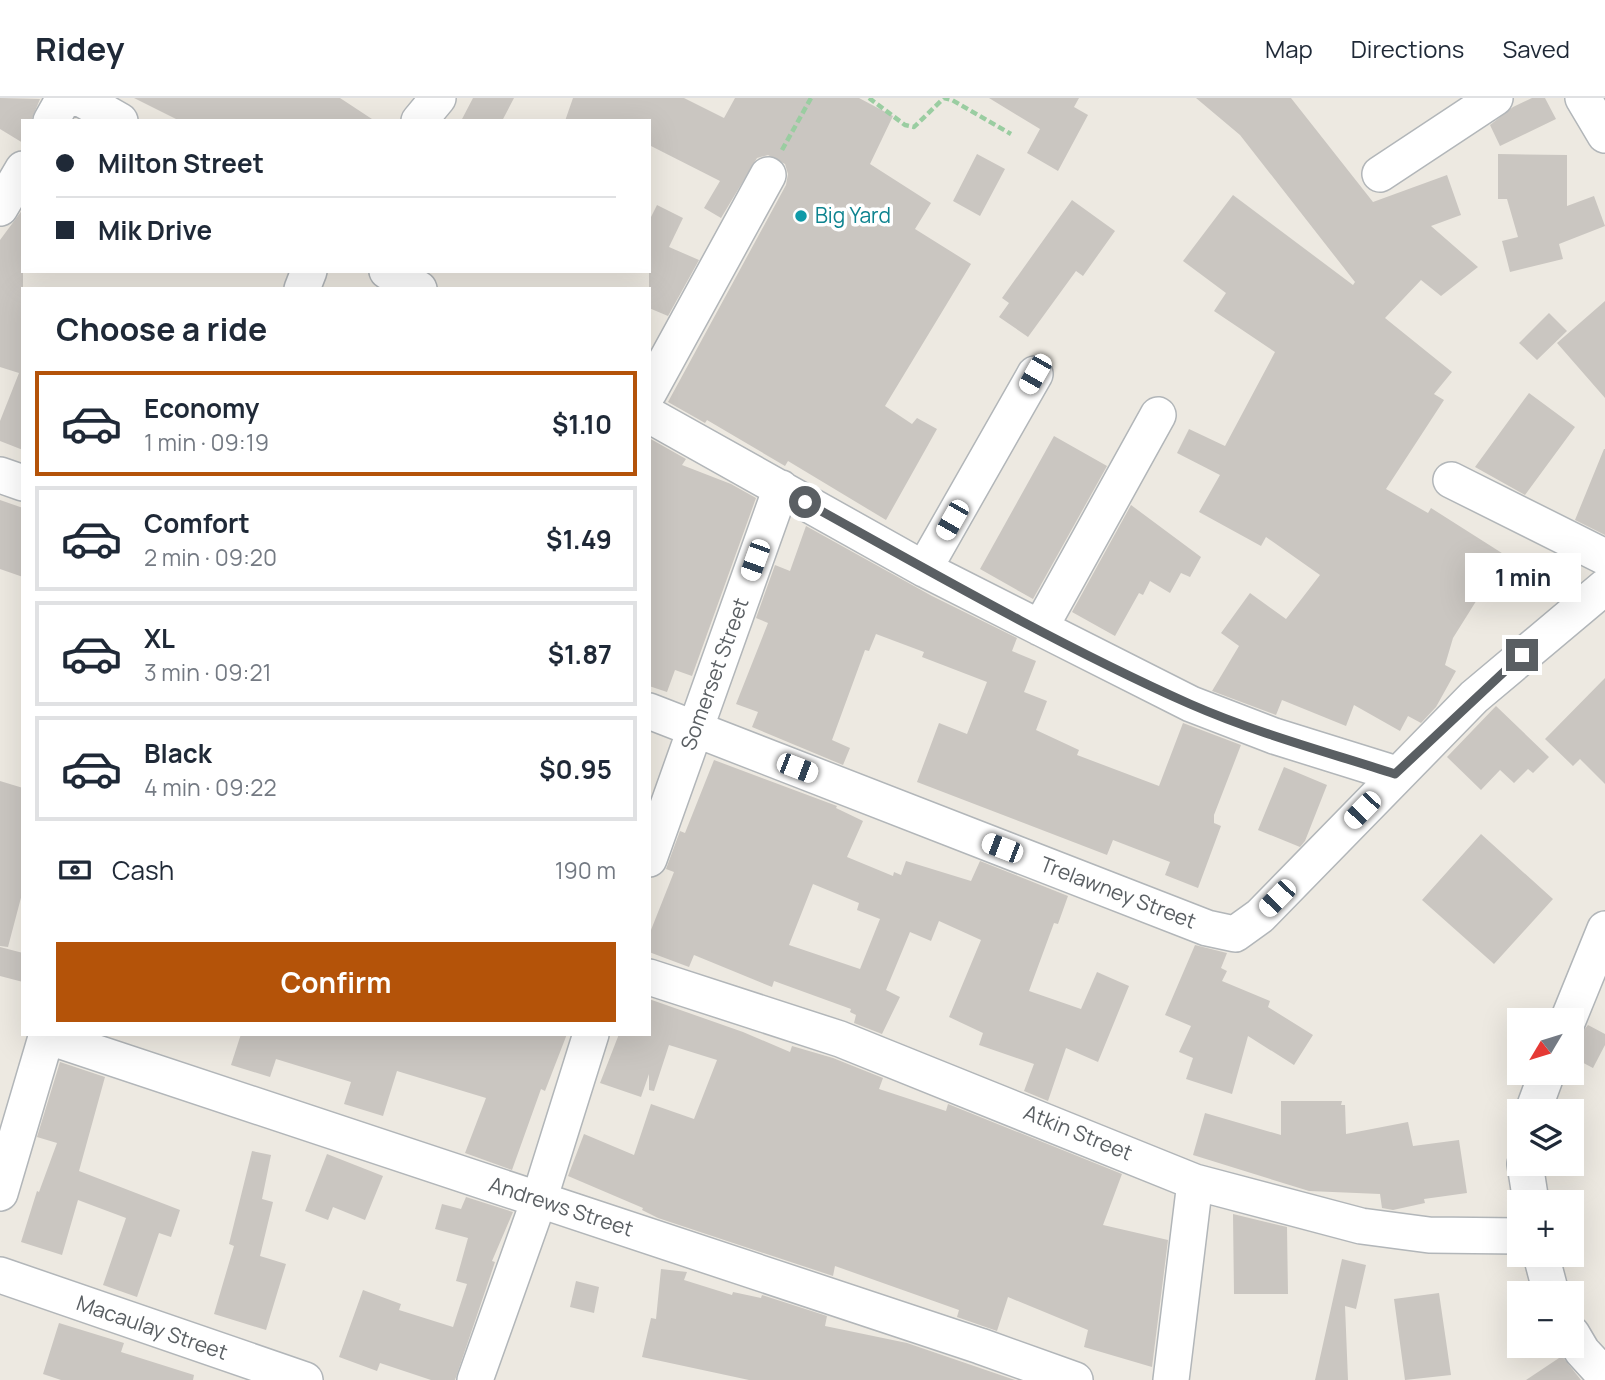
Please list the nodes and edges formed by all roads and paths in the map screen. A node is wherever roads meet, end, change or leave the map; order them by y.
1 (64, 98) edge
2 (80, 98) edge
3 (438, 98) edge
4 (811, 98) edge
5 (869, 98) edge
6 (1495, 98) edge
7 (1583, 98) edge
8 (52, 119) edge
9 (117, 119) edge
10 (421, 119) edge
11 (1011, 134) dead end
12 (1605, 135) edge
13 (21, 172) edge
14 (1380, 174) dead end
15 (768, 175) joint
16 (0, 208) edge
17 (390, 273) edge
18 (415, 287) edge
19 (1035, 374) dead end
20 (651, 388) edge
21 (1158, 415) dead end
22 (651, 416) edge
23 (0, 475) edge
24 (1451, 480) dead end
25 (21, 482) edge
26 (781, 488) junction
27 (1605, 557) edge
28 (924, 569) junction
29 (1605, 587) edge
30 (1040, 628) junction
31 (651, 712) edge
32 (695, 728) junction
33 (1395, 774) junction
34 (651, 853) edge
35 (1605, 929) edge
36 (651, 978) edge
37 (1573, 1008) edge
38 (47, 1036) edge
39 (50, 1036) edge
40 (590, 1036) edge
41 (1195, 1182) junction
42 (0, 1193) edge
43 (539, 1200) junction
44 (1507, 1236) edge
45 (0, 1255) edge
46 (0, 1273) edge
47 (1584, 1354) edge
48 (1605, 1376) edge
49 (305, 1380) edge
50 (475, 1380) edge
51 (1075, 1380) edge
52 (1171, 1380) edge

1 - 8 street
2 - 9 street
3 - 10 street
4 - 15 path
5 - 11 path
6 - 14 street
7 - 12 street
13 - 16 street
15 - 20 street
17 - 18 street
19 - 28 street
21 - 30 street
22 - 26 street
23 - 25 street
24 - 27 street
26 - 28 street
26 - 32 street, Somerset Street
28 - 30 street
29 - 33 street
30 - 33 street
31 - 32 street, Trelawney Street
32 - 33 street, Trelawney Street
32 - 34 street, Somerset Street
35 - 37 street
36 - 41 street, Atkin Street
38 - 42 street
39 - 43 street, Andrews Street
40 - 43 street
41 - 44 street, Atkin Street
41 - 52 street
43 - 50 street
43 - 51 street, Andrews Street
45 - 46 street
46 - 49 street, Macaulay Street
47 - 48 street

